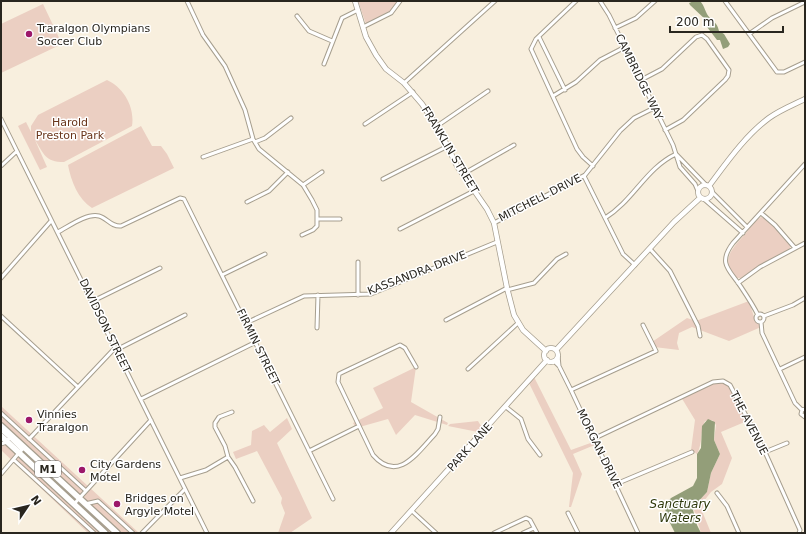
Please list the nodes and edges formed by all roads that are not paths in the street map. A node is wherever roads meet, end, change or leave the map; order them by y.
1 (187, 1) edge
2 (355, 1) edge
3 (400, 1) edge
4 (495, 1) edge
5 (576, 1) edge
6 (600, 1) edge
7 (655, 1) edge
8 (725, 1) edge
9 (805, 2) edge
10 (358, 10) junction
11 (297, 16) dead end
12 (363, 26) junction
13 (615, 28) junction
14 (749, 34) junction
15 (538, 37) junction
16 (332, 41) junction
17 (625, 47) junction
18 (805, 62) edge
19 (324, 64) dead end
20 (641, 80) junction
21 (404, 82) junction
22 (565, 90) junction
23 (488, 91) dead end
24 (413, 92) junction
25 (553, 96) junction
26 (805, 99) edge
27 (654, 108) junction
28 (291, 118) dead end
29 (1, 120) edge
30 (365, 124) dead end
31 (437, 126) junction
32 (665, 130) junction
33 (252, 139) junction
34 (256, 142) junction
35 (514, 145) dead end
36 (448, 146) junction
37 (17, 150) junction
38 (676, 154) junction
39 (203, 157) dead end
40 (805, 164) edge
41 (1, 166) edge
42 (594, 166) junction
43 (288, 172) junction
44 (322, 172) dead end
45 (463, 174) junction
46 (584, 176) junction
47 (383, 179) dead end
48 (303, 185) junction
49 (707, 185) junction
50 (474, 191) junction
51 (698, 191) junction
52 (712, 193) junction
53 (702, 199) junction
54 (247, 202) dead end
55 (727, 208) junction
56 (761, 213) junction
57 (721, 214) junction
58 (605, 218) junction
59 (318, 219) junction
60 (340, 219) dead end
61 (51, 221) junction
62 (494, 223) junction
63 (747, 228) junction
64 (400, 229) dead end
65 (58, 232) junction
66 (742, 233) junction
67 (302, 235) dead end
68 (497, 242) junction
69 (805, 242) edge
70 (795, 248) junction
71 (650, 249) junction
72 (265, 254) dead end
73 (566, 254) dead end
74 (358, 262) dead end
75 (635, 265) junction
76 (160, 268) dead end
77 (222, 275) junction
78 (1, 278) edge
79 (738, 283) junction
80 (507, 289) junction
81 (318, 295) junction
82 (358, 295) junction
83 (805, 298) edge
84 (92, 301) junction
85 (185, 315) dead end
86 (758, 315) junction
87 (1, 316) edge
88 (764, 316) junction
89 (446, 320) dead end
90 (761, 322) junction
91 (246, 323) junction
92 (518, 323) junction
93 (643, 325) dead end
94 (318, 328) dead end
95 (700, 336) dead end
96 (256, 342) junction
97 (115, 349) junction
98 (556, 350) junction
99 (546, 351) junction
100 (558, 356) junction
101 (805, 357) edge
102 (547, 360) junction
103 (554, 361) junction
104 (559, 366) junction
105 (416, 367) dead end
106 (468, 369) dead end
107 (780, 370) junction
108 (78, 387) junction
109 (571, 390) junction
110 (141, 399) junction
111 (506, 407) junction
112 (804, 410) edge
113 (232, 412) dead end
114 (1, 413) edge
115 (440, 417) dead end
116 (805, 417) edge
117 (151, 420) junction
118 (1, 426) edge
119 (359, 426) junction
120 (1, 430) edge
121 (1, 436) edge
122 (29, 439) junction
123 (593, 439) junction
124 (6, 441) edge
125 (787, 443) dead end
126 (22, 450) junction
127 (309, 452) junction
128 (692, 452) dead end
129 (765, 452) junction
130 (540, 455) dead end
131 (228, 457) junction
132 (14, 460) junction
133 (1, 474) edge
134 (180, 478) junction
135 (616, 484) junction
136 (185, 489) junction
137 (86, 491) junction
138 (717, 493) dead end
139 (79, 499) junction
140 (333, 499) dead end
141 (253, 501) dead end
142 (74, 504) junction
143 (85, 504) junction
144 (412, 511) junction
145 (568, 513) dead end
146 (534, 528) junction
147 (94, 533) edge
148 (105, 533) edge
149 (116, 533) edge
150 (133, 533) edge
151 (142, 533) edge
152 (207, 533) edge
153 (392, 533) edge
154 (436, 533) edge
155 (494, 533) edge
156 (523, 533) edge
157 (536, 533) edge
158 (578, 533) edge
159 (638, 533) edge
160 (740, 533) edge
161 (799, 533) edge

1 - 33 street
2 - 10 street, FRANKLIN STREET
3 - 12 street
4 - 21 street
5 - 15 street
6 - 13 street, CAMBRIDGE WAY
7 - 13 street
8 - 14 street
9 - 14 street
10 - 12 street, FRANKLIN STREET
10 - 16 street
11 - 16 street
12 - 21 street, FRANKLIN STREET
13 - 17 street, CAMBRIDGE WAY
14 - 18 street
15 - 22 street
15 - 25 street
16 - 19 street
17 - 20 street, CAMBRIDGE WAY
17 - 22 street
20 - 27 street, CAMBRIDGE WAY
20 - 32 street
21 - 24 street, FRANKLIN STREET
22 - 25 street
23 - 31 street
24 - 30 street
24 - 31 street, FRANKLIN STREET
25 - 42 street
26 - 49 street
27 - 32 street, CAMBRIDGE WAY
27 - 42 street, MITCHELL DRIVE
28 - 34 street
29 - 37 street, DAVIDSON STREET
31 - 36 street, FRANKLIN STREET
32 - 38 street, CAMBRIDGE WAY
33 - 34 street
33 - 39 street
34 - 43 street
35 - 45 street
36 - 45 street, FRANKLIN STREET
36 - 47 street
37 - 41 street
37 - 61 street, DAVIDSON STREET
38 - 49 street, CAMBRIDGE WAY
38 - 51 street, CAMBRIDGE WAY
38 - 58 street
40 - 56 street
42 - 46 street, MITCHELL DRIVE
43 - 48 street
43 - 54 street
44 - 48 street
45 - 50 street, FRANKLIN STREET
46 - 58 street
46 - 62 street, MITCHELL DRIVE
48 - 59 street
49 - 51 street
49 - 52 street
50 - 62 street, FRANKLIN STREET
50 - 64 street
51 - 53 street
52 - 53 street
52 - 55 street
53 - 57 street
53 - 71 street
55 - 57 street
55 - 63 street
56 - 63 street
56 - 70 street
57 - 66 street
58 - 75 street
59 - 60 street
59 - 67 street
61 - 65 street, DAVIDSON STREET
61 - 78 street
62 - 68 street, FRANKLIN STREET
63 - 66 street
65 - 77 street, FIRMIN STREET
65 - 84 street, DAVIDSON STREET
66 - 79 street
68 - 80 street, FRANKLIN STREET
68 - 82 street, KASSANDRA DRIVE
69 - 70 street
70 - 79 street
71 - 75 street
71 - 95 street
72 - 77 street
73 - 80 street
74 - 82 street
75 - 98 street
76 - 84 street
77 - 91 street, FIRMIN STREET
79 - 86 street
80 - 89 street
80 - 92 street, FRANKLIN STREET
81 - 82 street, KASSANDRA DRIVE
81 - 91 street, KASSANDRA DRIVE
81 - 94 street
83 - 88 street
84 - 97 street, DAVIDSON STREET
85 - 97 street
86 - 88 street
86 - 90 street
87 - 108 street
88 - 90 street
90 - 107 street
91 - 96 street, FIRMIN STREET
92 - 99 street, FRANKLIN STREET
92 - 106 street
93 - 109 street
96 - 110 street
96 - 127 street, FIRMIN STREET
97 - 108 street
97 - 110 street, DAVIDSON STREET
98 - 99 street
98 - 100 street
99 - 102 street
100 - 103 street
100 - 104 street, MORGAN DRIVE
101 - 107 street
102 - 103 street
102 - 111 street, PARK LANE
103 - 104 street, MORGAN DRIVE
104 - 109 street, MORGAN DRIVE
105 - 119 street
107 - 112 street
108 - 122 street
109 - 123 street, MORGAN DRIVE
110 - 117 street, DAVIDSON STREET
111 - 130 street
111 - 144 street, PARK LANE
112 - 116 street
113 - 131 street
114 - 122 street
115 - 119 street
117 - 134 street, DAVIDSON STREET
117 - 137 street
118 - 126 highway, M1
119 - 127 street
120 - 124 street
121 - 124 highway, M1
122 - 137 street
123 - 129 street, THE AVENUE
123 - 135 street, MORGAN DRIVE
124 - 126 highway, M1
125 - 129 street
126 - 132 street
126 - 139 highway, M1
126 - 142 highway, M1
127 - 140 street, FIRMIN STREET
128 - 135 street
129 - 161 street, THE AVENUE
131 - 134 street
131 - 141 street
132 - 133 street
132 - 147 street
134 - 136 street, DAVIDSON STREET
135 - 159 street, MORGAN DRIVE
136 - 151 street
136 - 152 street, DAVIDSON STREET
137 - 139 street
138 - 160 street
139 - 142 street
139 - 143 highway, M1
142 - 148 highway, M1
143 - 149 highway, M1
143 - 150 street
144 - 153 street, PARK LANE
144 - 154 street
145 - 158 street
146 - 155 street
146 - 156 street
146 - 157 street

